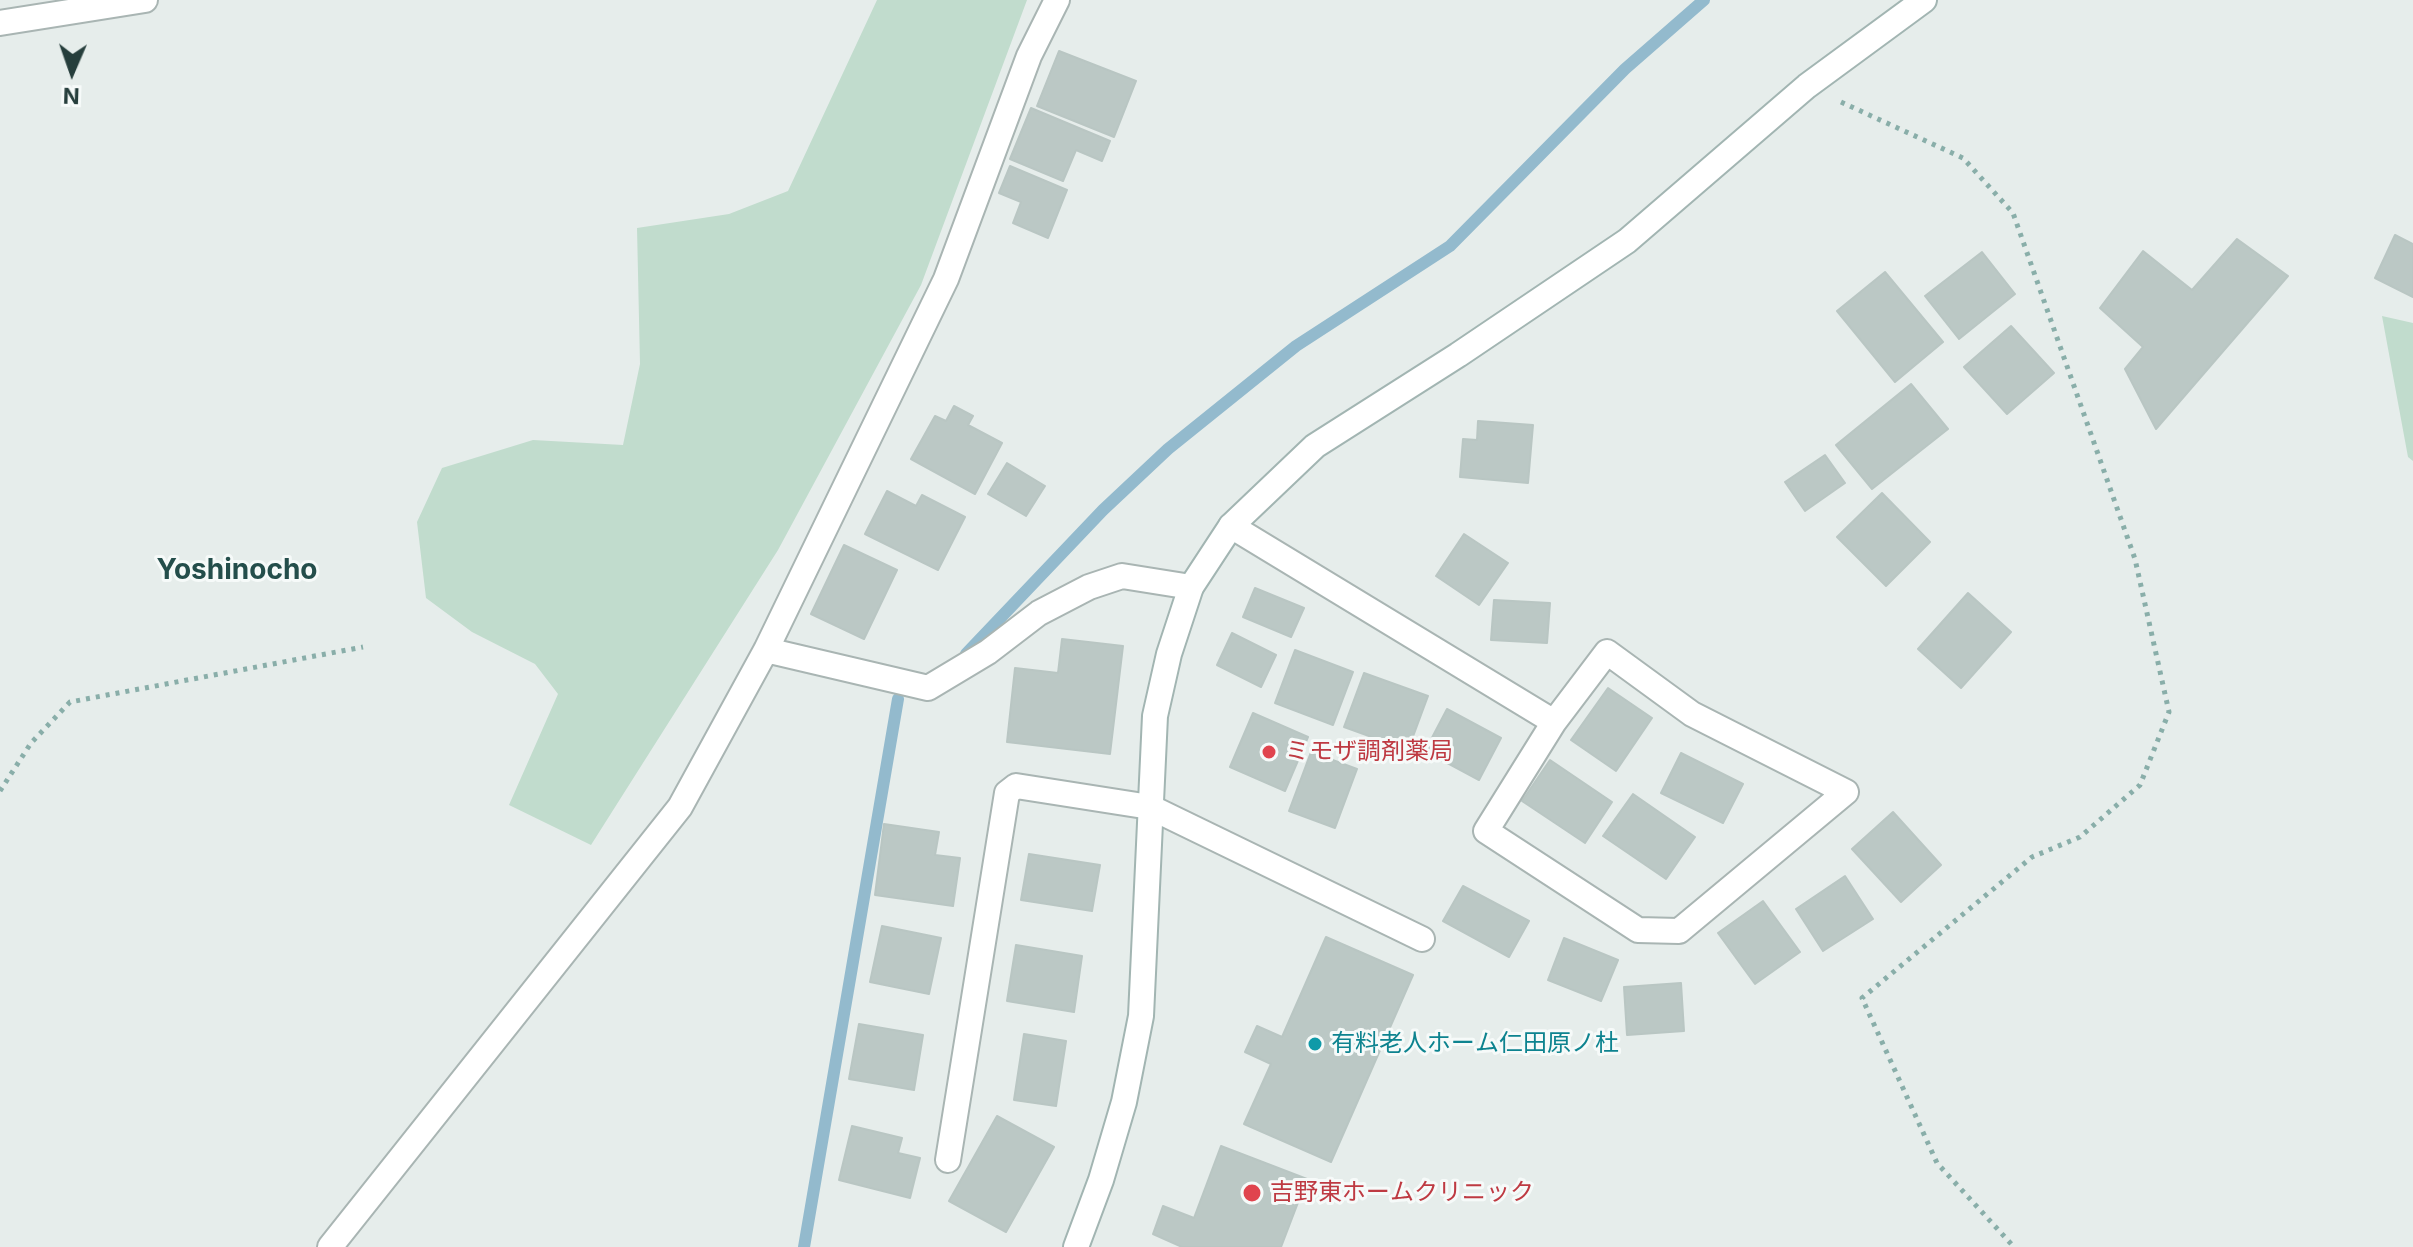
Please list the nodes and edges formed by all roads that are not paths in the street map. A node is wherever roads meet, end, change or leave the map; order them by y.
1 (145, 0) edge
2 (1057, 0) edge
3 (1924, 0) edge
4 (0, 23) edge
5 (1231, 526) junction
6 (1191, 587) junction
7 (766, 650) junction
8 (1554, 722) junction
9 (1150, 807) junction
10 (1422, 939) dead end
11 (948, 1160) dead end
12 (330, 1247) edge
13 (1076, 1247) edge

1 - 4 street
2 - 7 street
3 - 5 street
5 - 6 street
5 - 8 street
6 - 7 street
6 - 9 street
7 - 12 street
8 - 8 street
9 - 10 street
9 - 11 street
9 - 13 street

